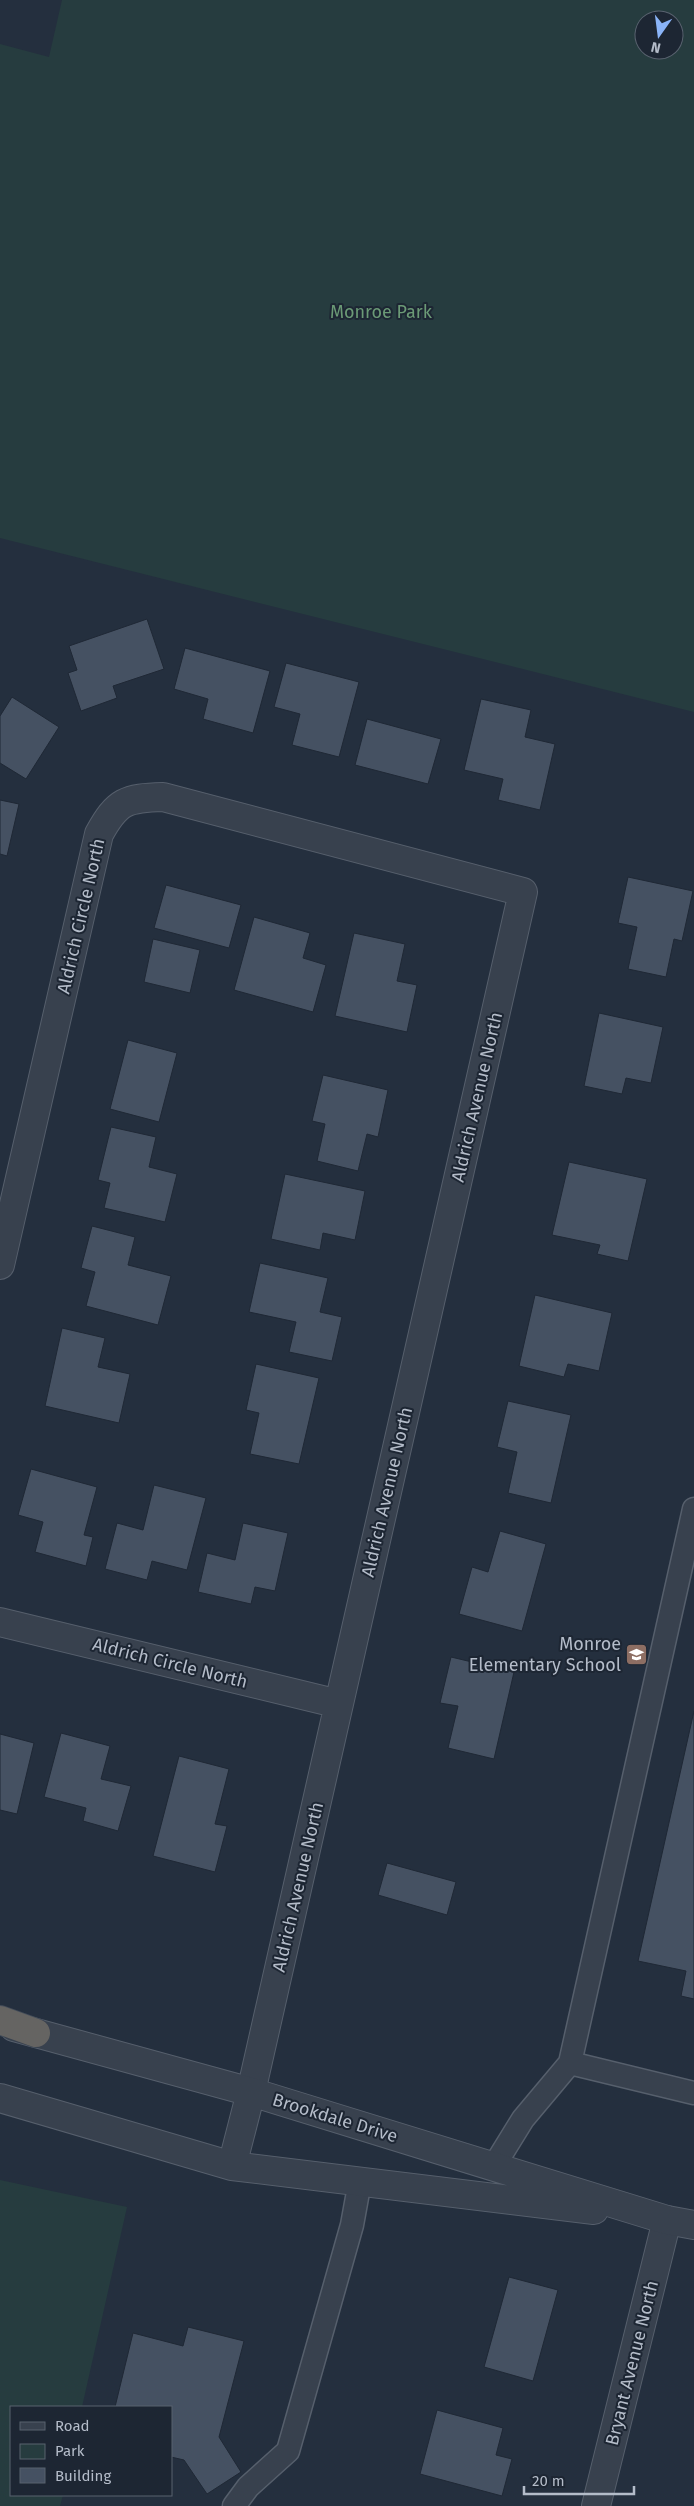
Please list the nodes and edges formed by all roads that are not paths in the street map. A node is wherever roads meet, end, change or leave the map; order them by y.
1 (523, 892) joint
2 (0, 1265) edge
3 (694, 1509) edge
4 (0, 1622) edge
5 (339, 1704) junction
6 (0, 2022) edge
7 (36, 2033) joint
8 (570, 2063) junction
9 (250, 2092) junction
10 (694, 2094) edge
11 (0, 2098) edge
12 (232, 2166) junction
13 (494, 2166) junction
14 (360, 2181) junction
15 (667, 2220) junction
16 (694, 2225) edge
17 (234, 2506) edge
18 (596, 2506) edge

1 - 2 street, Aldrich Circle North
1 - 5 street, Aldrich Avenue North
3 - 8 lane
4 - 5 street, Aldrich Circle North
5 - 9 street, Aldrich Avenue North
6 - 7 highway
7 - 9 street, Brookdale Drive
8 - 10 lane
8 - 13 lane
9 - 12 street, Aldrich Avenue North
9 - 13 street, Brookdale Drive
11 - 12 street, Brookdale Drive
12 - 14 street, Brookdale Drive
13 - 15 street, Brookdale Drive
14 - 15 street, Brookdale Drive
14 - 17 lane
15 - 16 street, Brookdale Drive
15 - 18 street, Bryant Avenue North

